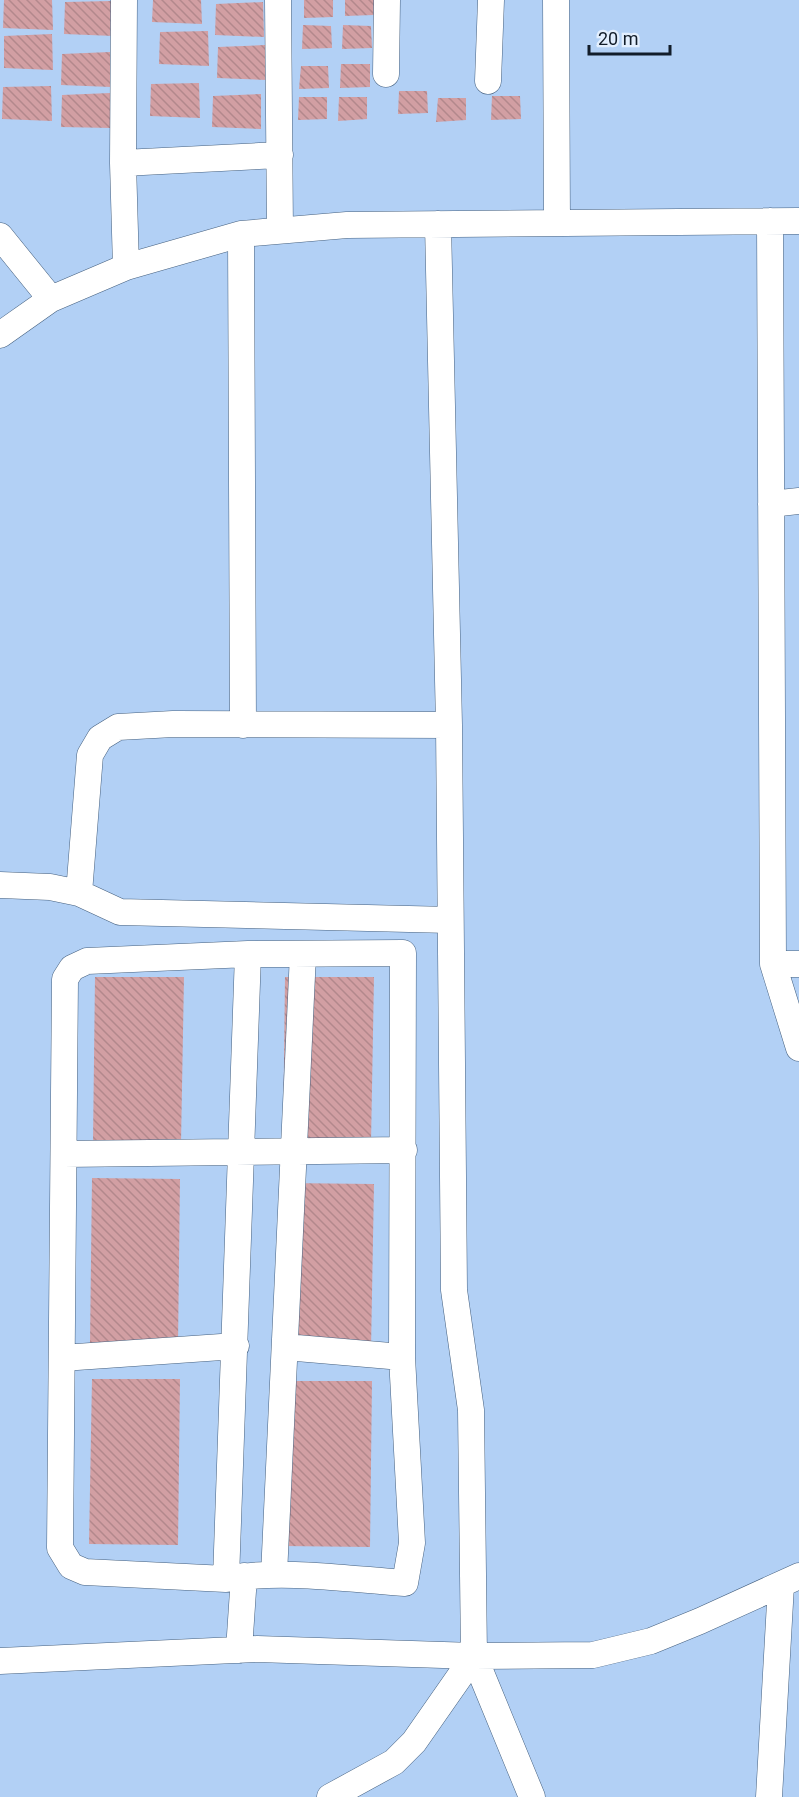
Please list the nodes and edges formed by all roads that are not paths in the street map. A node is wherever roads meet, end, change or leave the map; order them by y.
1 (124, 0) edge
2 (278, 0) edge
3 (387, 0) edge
4 (491, 0) edge
5 (556, 0) edge
6 (386, 74) dead end
7 (488, 81) dead end
8 (280, 154) junction
9 (123, 163) junction
10 (770, 221) junction
11 (799, 221) edge
12 (557, 223) junction
13 (438, 224) junction
14 (280, 230) junction
15 (241, 234) junction
16 (0, 236) edge
17 (126, 267) junction
18 (51, 299) junction
19 (0, 334) edge
20 (799, 501) edge
21 (771, 504) junction
22 (243, 724) junction
23 (449, 725) junction
24 (0, 885) edge
25 (79, 893) junction
26 (277, 916) junction
27 (450, 920) junction
28 (260, 954) junction
29 (303, 954) junction
30 (773, 964) junction
31 (799, 964) edge
32 (799, 1048) edge
33 (404, 1150) junction
34 (294, 1151) junction
35 (240, 1152) junction
36 (64, 1154) junction
37 (236, 1346) junction
38 (285, 1347) junction
39 (402, 1357) junction
40 (62, 1358) junction
41 (274, 1575) junction
42 (235, 1577) junction
43 (790, 1580) edge
44 (239, 1650) junction
45 (474, 1656) junction
46 (0, 1661) edge
47 (330, 1797) edge
48 (532, 1797) edge
49 (769, 1797) edge

1 - 9 street
2 - 8 street
3 - 6 street
4 - 7 street
5 - 12 street
8 - 9 street
8 - 14 street
9 - 17 street
10 - 11 street
10 - 12 street
10 - 21 street
12 - 13 street
13 - 14 street
13 - 23 street
14 - 15 street
15 - 17 street
15 - 22 street
16 - 18 street
17 - 18 street
18 - 19 street
20 - 21 street
21 - 30 street
22 - 23 street
22 - 25 street
23 - 27 street
24 - 25 street
25 - 26 street
26 - 27 street
26 - 28 street
27 - 45 street
28 - 29 street
28 - 35 street
28 - 36 street
29 - 33 street
29 - 34 street
30 - 31 street
30 - 32 street
33 - 34 street
33 - 39 street
34 - 35 street
34 - 38 street
35 - 36 street
35 - 37 street
36 - 40 street
37 - 40 street
37 - 42 street
38 - 39 street
38 - 41 street
39 - 41 street
40 - 42 street
41 - 42 street
42 - 44 street
43 - 45 street
43 - 49 street
44 - 45 street
44 - 46 street
45 - 47 street
45 - 48 street

